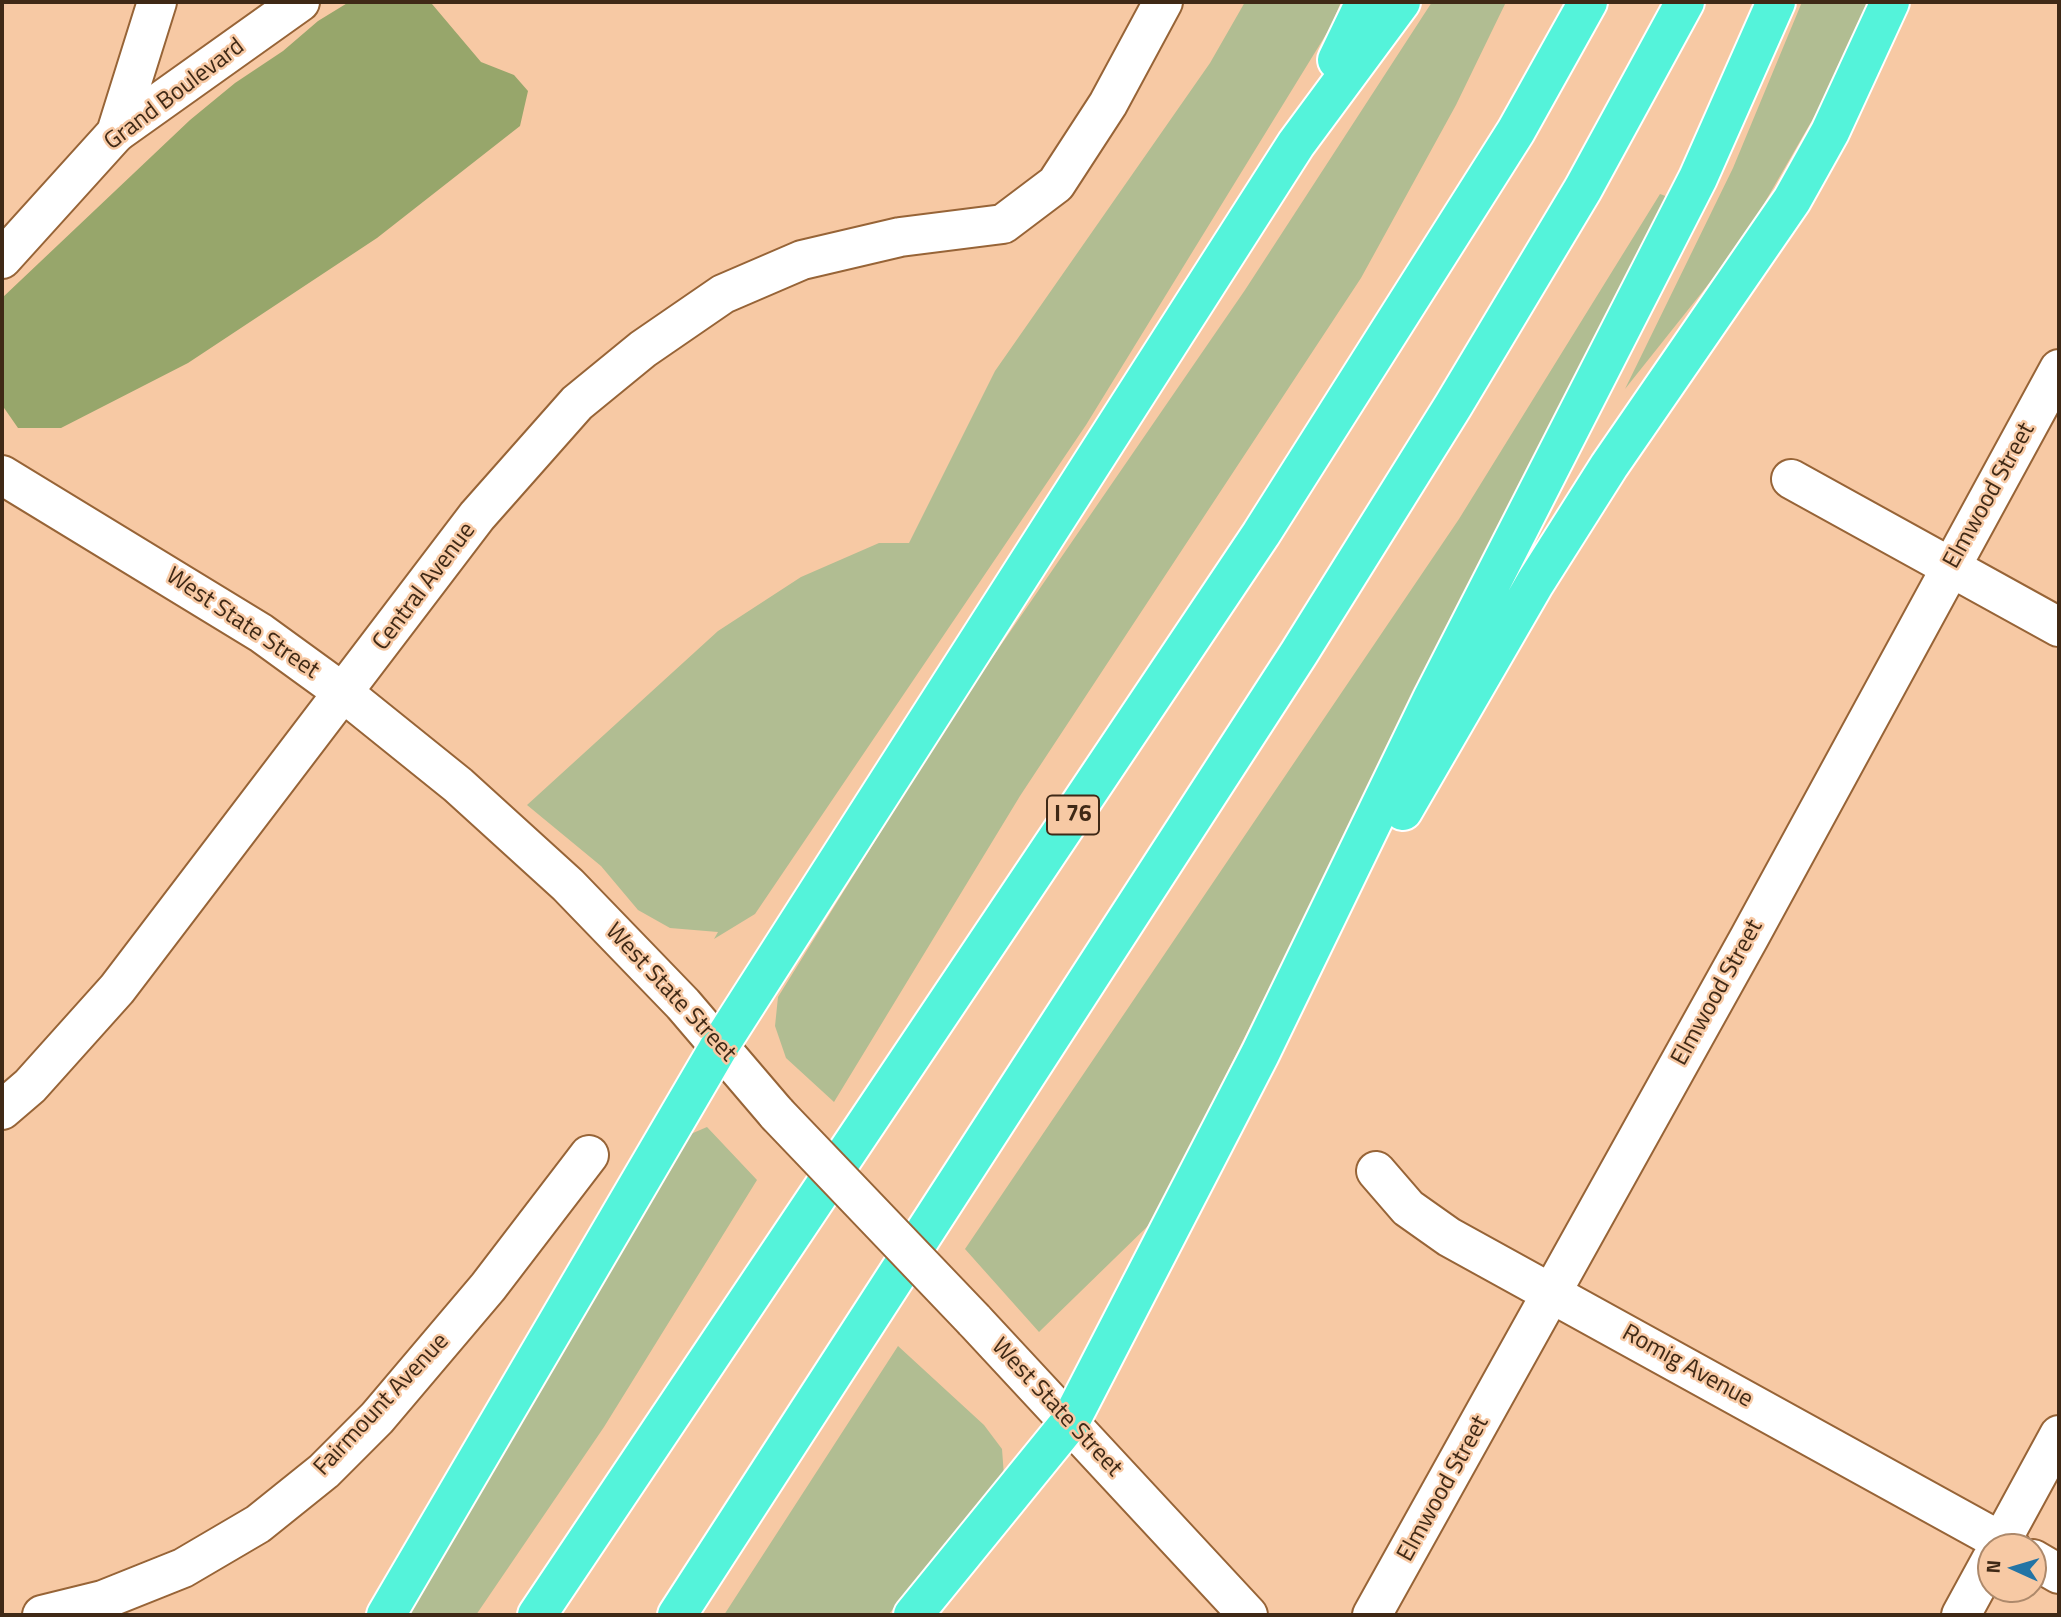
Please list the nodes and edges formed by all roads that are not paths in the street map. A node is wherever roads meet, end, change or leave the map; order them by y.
1 (157, 2) edge
2 (300, 2) edge
3 (1163, 2) edge
4 (1365, 2) edge
5 (1401, 2) edge
6 (1588, 2) edge
7 (1685, 2) edge
8 (1776, 2) edge
9 (1890, 2) edge
10 (116, 133) junction
11 (1296, 144) junction
12 (2, 259) edge
13 (2059, 369) edge
14 (2, 475) edge
15 (1791, 479) dead end
16 (1950, 568) junction
17 (2059, 627) edge
18 (345, 694) junction
19 (720, 1045) junction
20 (1260, 1054) junction
21 (2, 1110) edge
22 (589, 1155) dead end
23 (1376, 1171) dead end
24 (1553, 1292) junction
25 (1070, 1422) junction
26 (2059, 1435) edge
27 (2015, 1533) edge
28 (1977, 1534) edge
29 (1977, 1593) edge
30 (42, 1615) edge
31 (386, 1615) edge
32 (537, 1615) edge
33 (677, 1615) edge
34 (914, 1615) edge
35 (1248, 1615) edge
36 (1373, 1615) edge
37 (1961, 1615) edge

1 - 10 street
2 - 10 street, Grand Boulevard
3 - 18 street, Central Avenue
4 - 11 highway
5 - 11 highway
6 - 32 highway, I 76
7 - 33 highway
8 - 20 highway
9 - 20 highway
10 - 12 street, Grand Boulevard
11 - 19 highway
13 - 16 street, Elmwood Street
14 - 18 street, West State Street
15 - 16 street
16 - 17 street
16 - 24 street, Elmwood Street
18 - 19 street, West State Street
18 - 21 street, Central Avenue
19 - 25 street, West State Street, bridge
19 - 31 highway
20 - 25 highway
22 - 30 street, Fairmount Avenue
23 - 24 street, Romig Avenue
24 - 28 street, Romig Avenue
24 - 36 street, Elmwood Street
25 - 34 highway
25 - 35 street, West State Street
26 - 27 street
29 - 37 street

